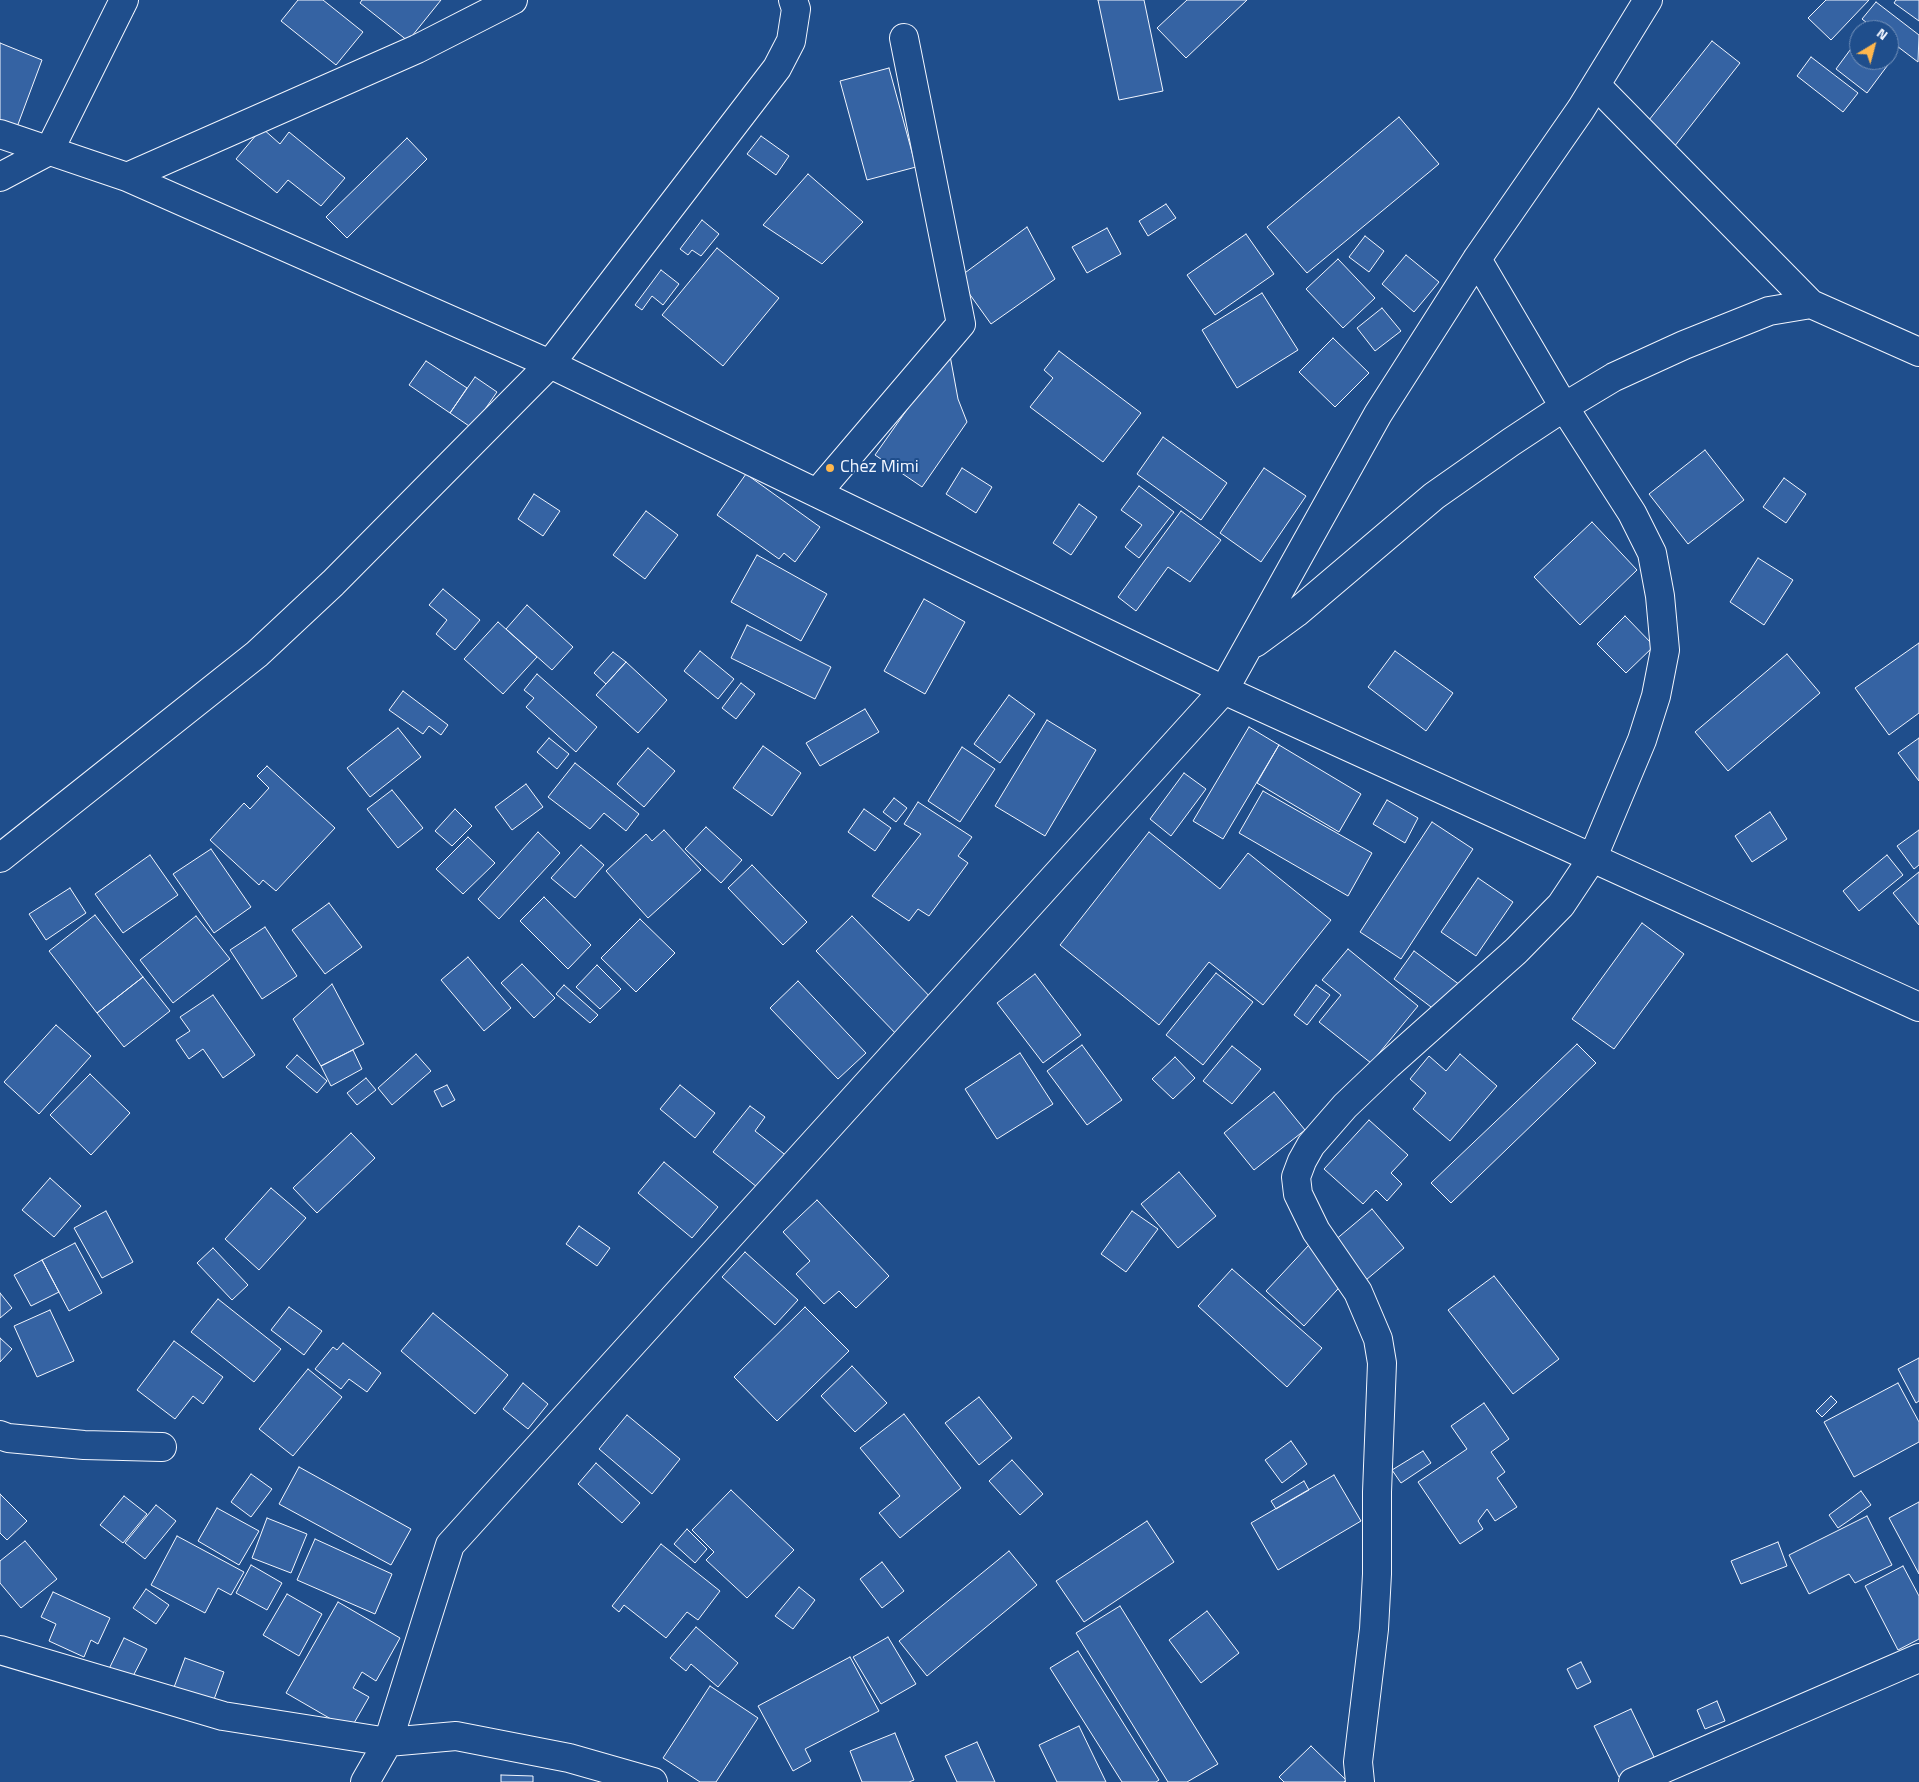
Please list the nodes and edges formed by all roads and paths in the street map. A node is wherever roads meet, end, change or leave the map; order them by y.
1 (124, 0) edge
2 (513, 0) edge
3 (793, 0) edge
4 (1648, 0) edge
5 (904, 38) dead end
6 (1596, 84) junction
7 (0, 134) edge
8 (49, 150) junction
9 (0, 177) edge
10 (127, 177) junction
11 (1477, 259) junction
12 (1811, 304) junction
13 (1919, 352) edge
14 (550, 364) junction
15 (1564, 407) junction
16 (816, 493) junction
17 (1247, 649) junction
18 (1224, 690) junction
19 (1593, 857) junction
20 (0, 858) edge
21 (1919, 1007) edge
22 (0, 1436) edge
23 (162, 1446) dead end
24 (0, 1650) edge
25 (1919, 1658) edge
26 (388, 1742) junction
27 (639, 1780) edge
28 (365, 1782) edge
29 (1360, 1782) edge
30 (1633, 1782) edge

1 - 8 street
2 - 10 street
3 - 14 street
4 - 6 street
5 - 16 street
6 - 11 street
6 - 12 street
7 - 8 street
8 - 9 street
8 - 10 street
10 - 14 street
11 - 15 street
11 - 17 street
12 - 13 street
12 - 15 street
14 - 16 street
14 - 20 street
15 - 17 street
15 - 19 street
16 - 18 street
17 - 18 street
18 - 19 street
18 - 26 street
19 - 21 street
19 - 29 street
22 - 23 street
24 - 26 street
25 - 30 street
26 - 27 street
26 - 28 street

